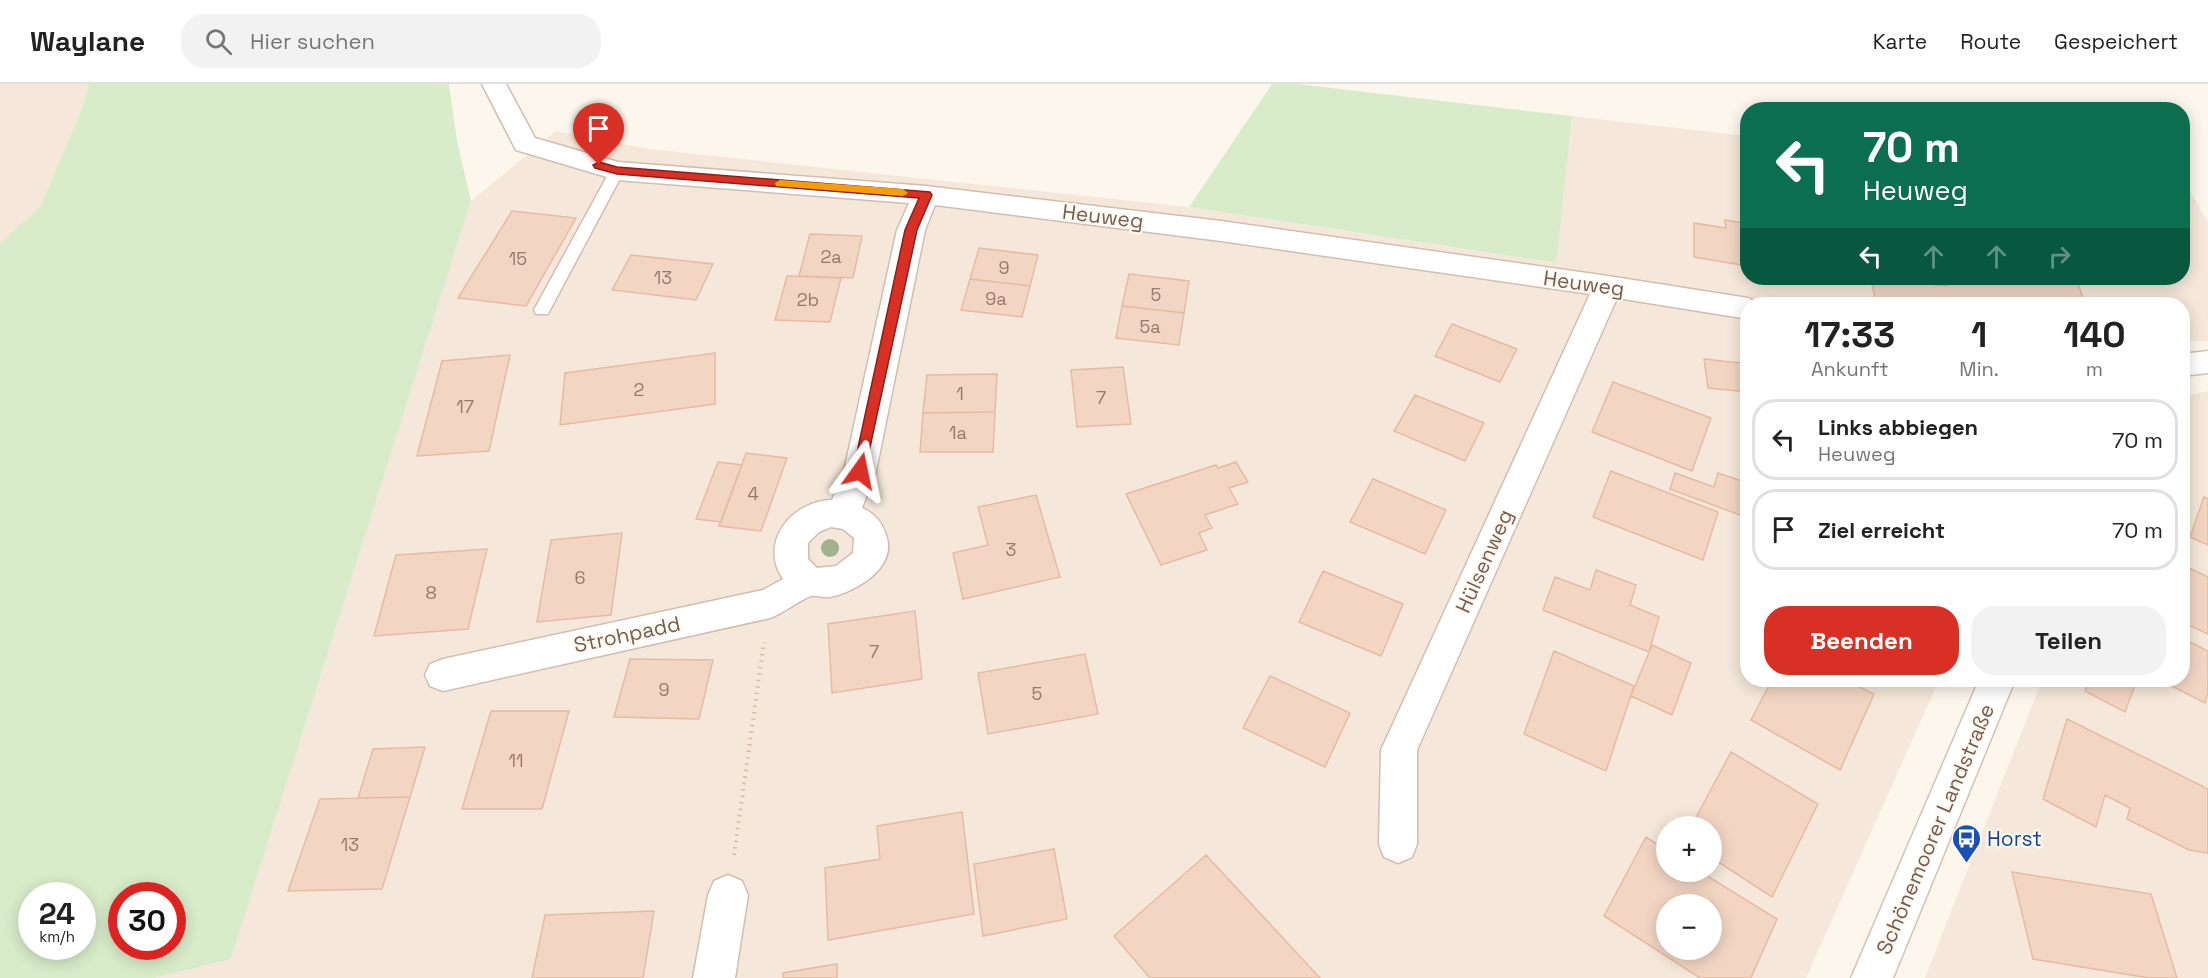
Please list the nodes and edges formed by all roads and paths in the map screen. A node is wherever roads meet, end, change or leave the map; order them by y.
1 (494, 84) edge
2 (617, 171) junction
3 (926, 195) junction
4 (1608, 286) junction
5 (1740, 308) edge
6 (542, 310) dead end
7 (2208, 362) edge
8 (2190, 364) edge
9 (843, 514) junction
10 (805, 579) junction
11 (770, 603) junction
12 (443, 675) dead end
13 (1994, 687) edge
14 (1398, 844) dead end
15 (729, 895) joint
16 (714, 978) edge
17 (1872, 978) edge

1 - 2 street, Heuweg
2 - 3 street, Heuweg
2 - 6 lane
3 - 4 street, Heuweg
3 - 9 street
4 - 5 street, Heuweg
4 - 14 street, Hülsenweg
7 - 8 street
9 - 10 street
9 - 10 street
10 - 11 street, Strohpadd
11 - 12 street, Strohpadd
11 - 15 path
13 - 17 street, Schönemoorer Landstraße
15 - 16 street

